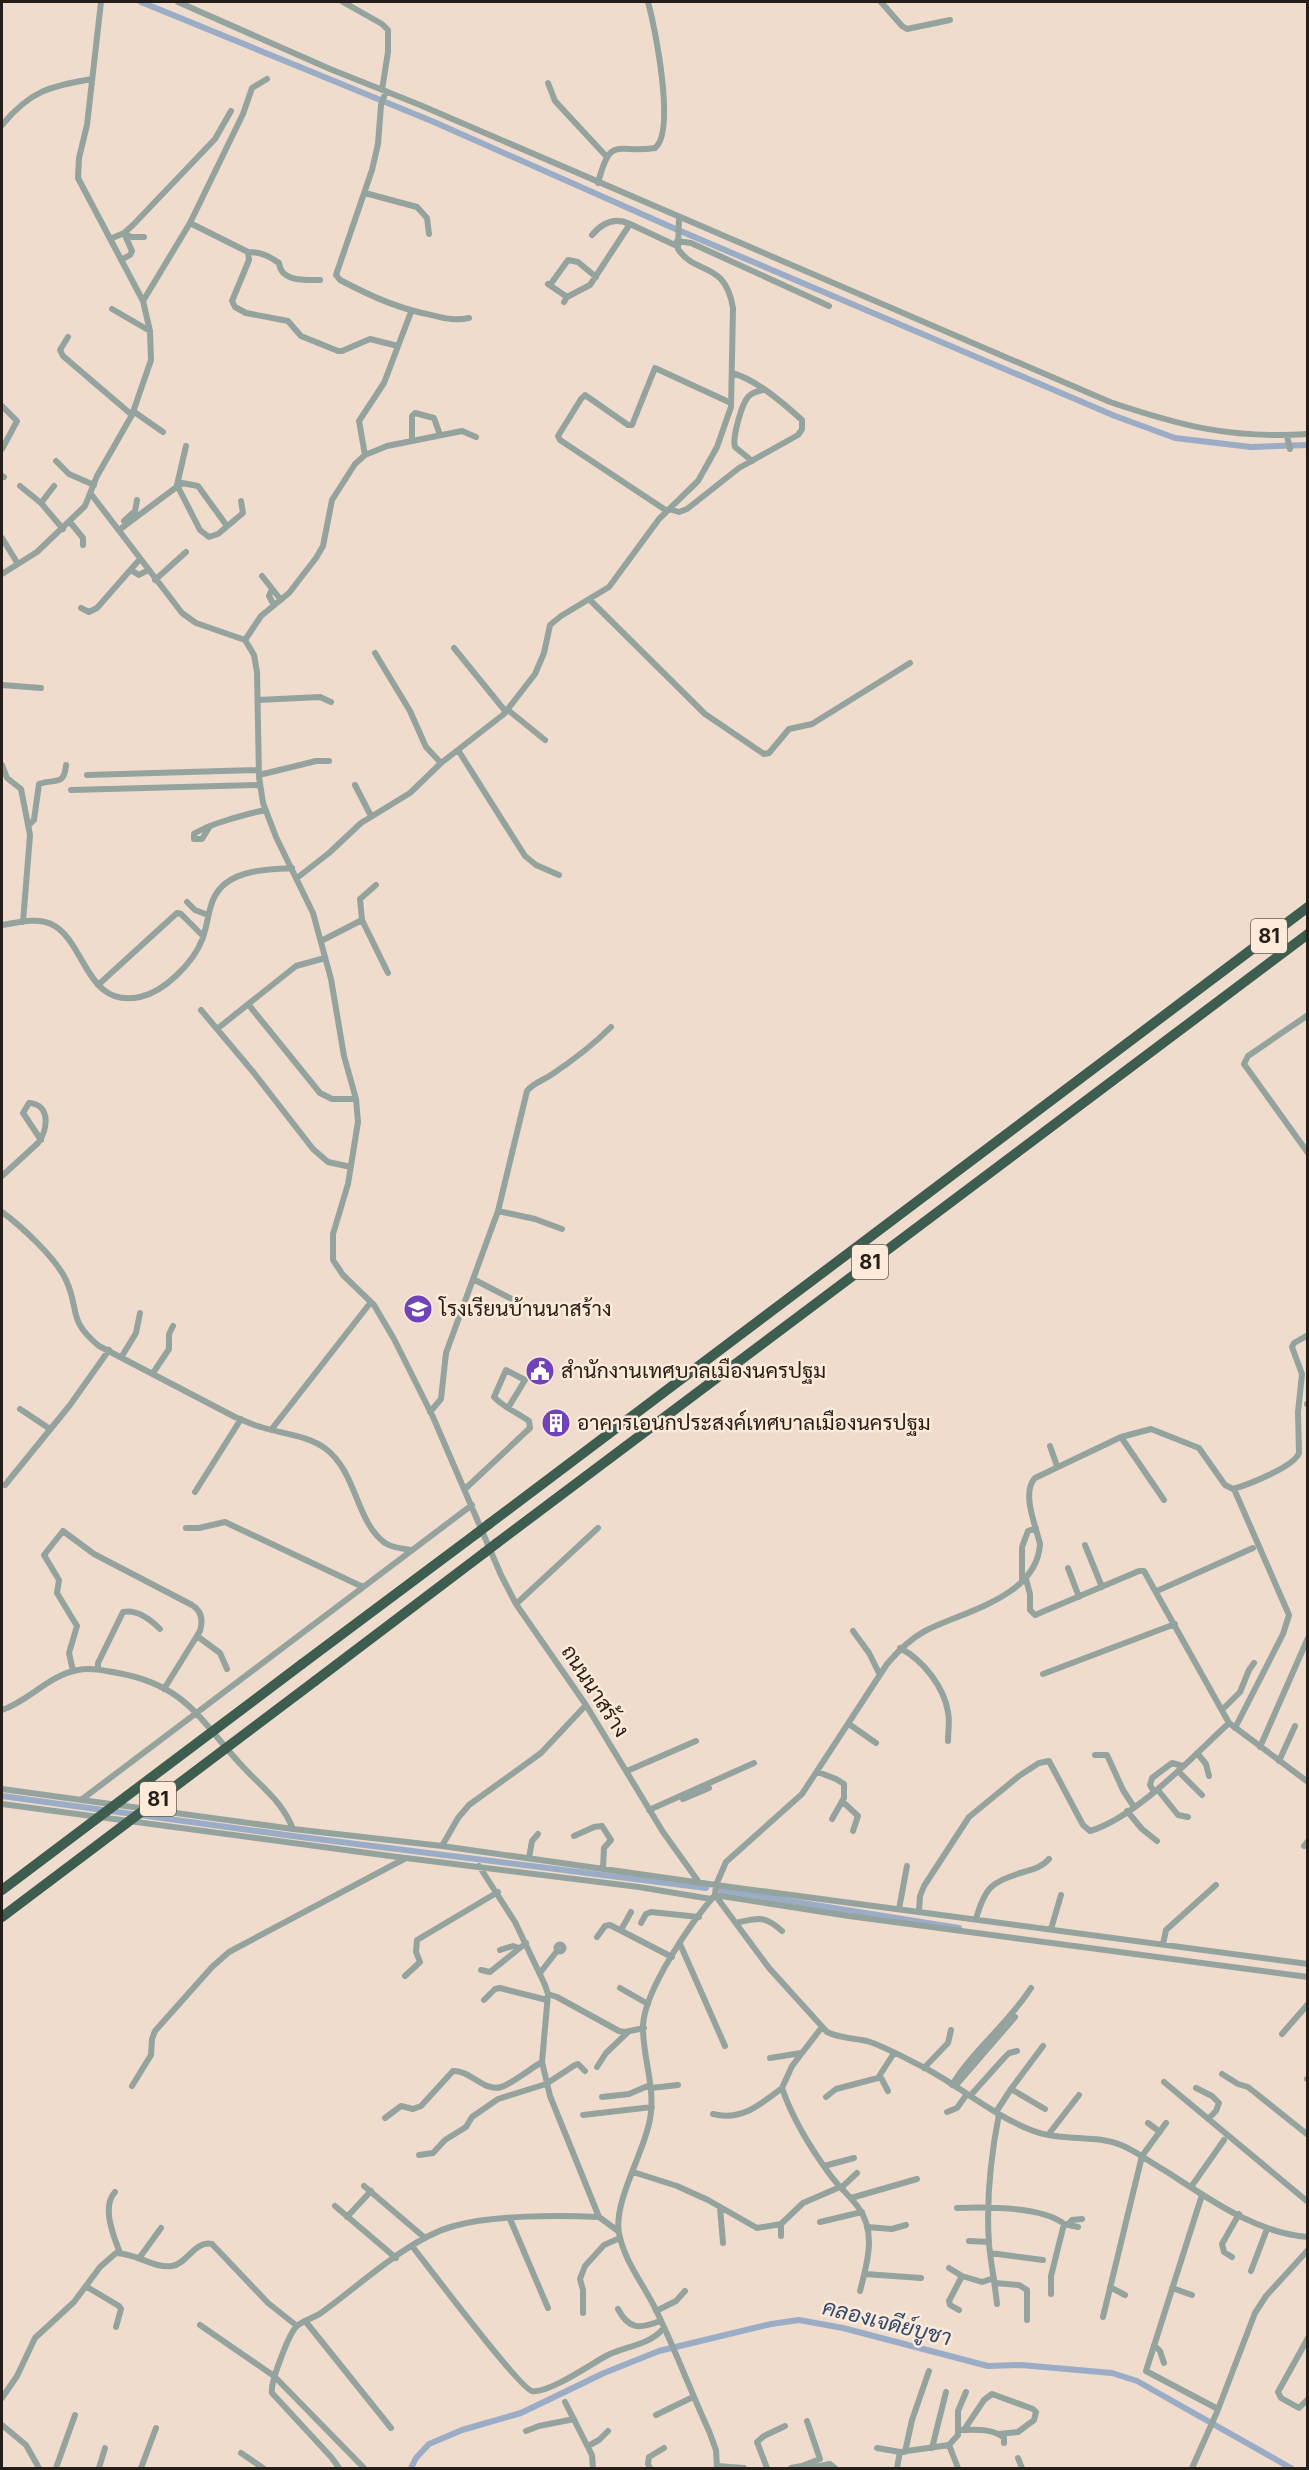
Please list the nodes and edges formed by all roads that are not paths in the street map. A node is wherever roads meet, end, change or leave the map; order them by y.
1 (101, 2) edge
2 (178, 2) edge
3 (342, 2) edge
4 (648, 2) edge
5 (881, 2) edge
6 (950, 20) dead end
7 (92, 79) junction
8 (267, 79) dead end
9 (548, 83) dead end
10 (384, 93) junction
11 (231, 111) dead end
12 (2, 125) edge
13 (606, 156) junction
14 (598, 183) junction
15 (365, 193) junction
16 (679, 222) junction
17 (190, 223) junction
18 (630, 225) junction
19 (123, 233) junction
20 (429, 234) dead end
21 (592, 235) dead end
22 (144, 237) dead end
23 (110, 239) junction
24 (677, 241) junction
25 (248, 252) junction
26 (121, 260) junction
27 (596, 278) junction
28 (320, 280) dead end
29 (143, 301) junction
30 (829, 306) dead end
31 (112, 309) dead end
32 (411, 312) junction
33 (469, 318) dead end
34 (150, 331) junction
35 (68, 337) dead end
36 (398, 346) junction
37 (732, 373) junction
38 (763, 390) junction
39 (731, 403) junction
40 (2, 406) edge
41 (132, 413) junction
42 (163, 432) dead end
43 (1308, 434) edge
44 (440, 435) junction
45 (476, 437) dead end
46 (1288, 438) junction
47 (412, 441) junction
48 (186, 446) dead end
49 (2, 447) edge
50 (1290, 449) dead end
51 (365, 455) junction
52 (56, 461) dead end
53 (752, 461) junction
54 (94, 484) junction
55 (177, 485) junction
56 (20, 486) dead end
57 (54, 486) dead end
58 (92, 494) junction
59 (137, 500) dead end
60 (241, 501) dead end
61 (41, 503) junction
62 (668, 510) junction
63 (70, 522) junction
64 (227, 526) junction
65 (118, 528) junction
66 (63, 529) junction
67 (2, 538) edge
68 (83, 545) dead end
69 (186, 552) dead end
70 (140, 559) junction
71 (18, 564) junction
72 (131, 570) junction
73 (148, 570) junction
74 (2, 574) edge
75 (262, 576) dead end
76 (155, 580) junction
77 (272, 589) junction
78 (281, 600) junction
79 (590, 600) junction
80 (274, 605) junction
81 (81, 608) dead end
82 (245, 640) junction
83 (454, 648) dead end
84 (375, 654) dead end
85 (910, 663) dead end
86 (2, 685) edge
87 (41, 688) dead end
88 (258, 700) junction
89 (331, 702) dead end
90 (507, 711) junction
91 (545, 740) dead end
92 (458, 750) junction
93 (329, 761) dead end
94 (441, 763) junction
95 (2, 765) edge
96 (66, 765) dead end
97 (259, 772) junction
98 (87, 775) dead end
99 (260, 785) junction
100 (354, 785) dead end
101 (71, 790) dead end
102 (266, 810) junction
103 (371, 816) junction
104 (29, 825) junction
105 (210, 826) dead end
106 (292, 868) junction
107 (559, 876) dead end
108 (297, 878) junction
109 (376, 885) dead end
110 (187, 902) dead end
111 (1308, 907) edge
112 (208, 915) junction
113 (362, 920) junction
114 (23, 922) junction
115 (2, 925) edge
116 (1308, 934) edge
117 (203, 936) junction
118 (321, 941) junction
119 (326, 957) junction
120 (388, 973) dead end
121 (98, 985) junction
122 (248, 1004) junction
123 (201, 1010) dead end
124 (1308, 1015) edge
125 (610, 1027) dead end
126 (217, 1029) junction
127 (356, 1100) junction
128 (41, 1140) junction
129 (1308, 1153) edge
130 (351, 1167) junction
131 (2, 1176) edge
132 (498, 1211) junction
133 (2, 1212) edge
134 (562, 1229) dead end
135 (473, 1279) junction
136 (371, 1302) junction
137 (544, 1308) dead end
138 (140, 1313) dead end
139 (172, 1326) dead end
140 (1308, 1335) edge
141 (109, 1350) junction
142 (122, 1356) junction
143 (153, 1373) junction
144 (508, 1408) junction
145 (20, 1409) dead end
146 (430, 1412) junction
147 (241, 1419) junction
148 (50, 1429) junction
149 (271, 1430) junction
150 (1121, 1437) junction
151 (1050, 1446) dead end
152 (1057, 1466) junction
153 (5, 1485) dead end
154 (465, 1489) junction
155 (1234, 1489) junction
156 (195, 1492) dead end
157 (1164, 1500) dead end
158 (472, 1505) junction
159 (186, 1528) dead end
160 (598, 1528) dead end
161 (1036, 1528) junction
162 (1085, 1545) dead end
163 (1253, 1548) dead end
164 (412, 1551) junction
165 (1068, 1568) dead end
166 (1024, 1581) junction
167 (363, 1587) junction
168 (1102, 1587) junction
169 (1156, 1591) junction
170 (1079, 1597) junction
171 (516, 1604) junction
172 (1175, 1624) junction
173 (160, 1629) dead end
174 (854, 1630) dead end
175 (197, 1636) junction
176 (1308, 1638) edge
177 (900, 1648) junction
178 (1254, 1663) dead end
179 (227, 1669) dead end
180 (98, 1670) junction
181 (73, 1671) junction
182 (1043, 1674) dead end
183 (880, 1675) junction
184 (164, 1689) junction
185 (586, 1705) junction
186 (2, 1710) edge
187 (1222, 1710) junction
188 (197, 1712) junction
189 (849, 1724) junction
190 (1232, 1725) junction
191 (1295, 1726) dead end
192 (696, 1741) dead end
193 (948, 1741) dead end
194 (876, 1743) dead end
195 (1260, 1747) junction
196 (1197, 1753) junction
197 (1095, 1755) dead end
198 (1279, 1761) junction
199 (754, 1763) dead end
200 (1180, 1768) junction
201 (627, 1771) junction
202 (818, 1772) junction
203 (1209, 1776) dead end
204 (1308, 1782) edge
205 (710, 1788) dead end
206 (2, 1789) edge
207 (1156, 1791) junction
208 (1202, 1795) dead end
209 (673, 1799) junction
210 (81, 1800) junction
211 (842, 1801) junction
212 (2, 1804) edge
213 (1134, 1807) junction
214 (649, 1810) junction
215 (1127, 1811) junction
216 (1188, 1817) dead end
217 (832, 1819) dead end
218 (293, 1829) junction
219 (853, 1832) dead end
220 (538, 1834) dead end
221 (574, 1836) dead end
222 (1157, 1841) dead end
223 (416, 1845) junction
224 (442, 1846) junction
225 (414, 1856) junction
226 (406, 1858) junction
227 (530, 1858) junction
228 (1049, 1859) dead end
229 (479, 1866) junction
230 (907, 1866) dead end
231 (603, 1868) junction
232 (698, 1881) junction
233 (716, 1885) junction
234 (1216, 1885) dead end
235 (2, 1890) edge
236 (498, 1892) junction
237 (1061, 1895) dead end
238 (713, 1897) junction
239 (900, 1906) junction
240 (918, 1911) junction
241 (631, 1912) dead end
242 (2, 1917) edge
243 (699, 1917) junction
244 (976, 1919) junction
245 (641, 1923) dead end
246 (736, 1923) junction
247 (1051, 1929) junction
248 (621, 1930) junction
249 (782, 1931) dead end
250 (597, 1937) dead end
251 (526, 1943) junction
252 (680, 1944) junction
253 (1163, 1944) junction
254 (519, 1948) junction
255 (500, 1950) dead end
256 (557, 1951) dead end
257 (672, 1957) junction
258 (1308, 1964) edge
259 (481, 1970) dead end
260 (540, 1973) junction
261 (405, 1976) dead end
262 (1308, 1977) edge
263 (620, 1988) dead end
264 (1031, 1988) dead end
265 (548, 1997) junction
266 (484, 2000) dead end
267 (648, 2004) junction
268 (1308, 2004) edge
269 (1015, 2017) dead end
270 (822, 2027) junction
271 (644, 2028) junction
272 (951, 2030) dead end
273 (628, 2032) junction
274 (1282, 2034) dead end
275 (725, 2046) dead end
276 (1043, 2046) dead end
277 (1017, 2051) dead end
278 (801, 2053) junction
279 (894, 2053) junction
280 (770, 2058) dead end
281 (542, 2062) junction
282 (597, 2067) dead end
283 (924, 2068) junction
284 (585, 2071) dead end
285 (1222, 2074) dead end
286 (880, 2076) junction
287 (1164, 2082) dead end
288 (546, 2084) junction
289 (678, 2085) dead end
290 (132, 2086) dead end
291 (650, 2086) junction
292 (953, 2086) junction
293 (782, 2088) junction
294 (1196, 2088) dead end
295 (1011, 2089) junction
296 (888, 2091) dead end
297 (969, 2095) junction
298 (1079, 2095) dead end
299 (602, 2097) dead end
300 (826, 2097) dead end
301 (651, 2107) junction
302 (1046, 2109) dead end
303 (947, 2112) dead end
304 (998, 2113) junction
305 (713, 2114) dead end
306 (583, 2115) dead end
307 (385, 2118) dead end
308 (1208, 2119) junction
309 (1167, 2122) dead end
310 (1148, 2123) dead end
311 (1160, 2132) junction
312 (1308, 2134) edge
313 (1048, 2135) junction
314 (1224, 2140) dead end
315 (419, 2155) dead end
316 (1142, 2156) junction
317 (854, 2158) dead end
318 (824, 2166) junction
319 (633, 2172) junction
320 (857, 2173) dead end
321 (917, 2178) dead end
322 (364, 2186) dead end
323 (1191, 2187) junction
324 (840, 2188) junction
325 (371, 2191) junction
326 (114, 2192) dead end
327 (1202, 2194) junction
328 (851, 2198) junction
329 (1308, 2202) edge
330 (335, 2206) dead end
331 (720, 2207) junction
332 (990, 2207) junction
333 (957, 2208) dead end
334 (862, 2212) junction
335 (1239, 2214) junction
336 (347, 2217) junction
337 (599, 2217) junction
338 (510, 2218) junction
339 (1082, 2219) dead end
340 (820, 2222) dead end
341 (781, 2224) junction
342 (1066, 2224) junction
343 (906, 2225) dead end
344 (867, 2227) junction
345 (1078, 2227) dead end
346 (161, 2228) dead end
347 (1268, 2229) junction
348 (619, 2234) junction
349 (781, 2236) dead end
350 (1308, 2237) edge
351 (425, 2238) junction
352 (969, 2241) dead end
353 (989, 2242) junction
354 (723, 2243) dead end
355 (412, 2247) junction
356 (1308, 2250) edge
357 (120, 2253) junction
358 (990, 2253) junction
359 (1232, 2256) dead end
360 (140, 2257) junction
361 (396, 2258) junction
362 (1043, 2260) dead end
363 (949, 2268) dead end
364 (1251, 2271) dead end
365 (865, 2274) junction
366 (962, 2276) junction
367 (921, 2278) dead end
368 (995, 2280) junction
369 (87, 2287) junction
370 (1110, 2287) junction
371 (1172, 2288) junction
372 (685, 2291) dead end
373 (860, 2291) dead end
374 (1051, 2294) dead end
375 (1125, 2295) dead end
376 (1192, 2295) dead end
377 (997, 2304) dead end
378 (548, 2308) dead end
379 (618, 2309) dead end
380 (959, 2310) dead end
381 (656, 2311) junction
382 (583, 2313) dead end
383 (1102, 2317) dead end
384 (1027, 2320) dead end
385 (660, 2321) junction
386 (306, 2322) junction
387 (200, 2325) dead end
388 (297, 2326) junction
389 (116, 2327) dead end
390 (663, 2329) junction
391 (1308, 2338) edge
392 (1154, 2345) junction
393 (1164, 2363) dead end
394 (929, 2371) dead end
395 (274, 2376) junction
396 (946, 2392) dead end
397 (966, 2392) dead end
398 (693, 2397) junction
399 (2, 2398) edge
400 (1308, 2398) edge
401 (565, 2402) dead end
402 (1217, 2410) junction
403 (75, 2415) dead end
404 (656, 2415) dead end
405 (315, 2417) junction
406 (574, 2419) junction
407 (807, 2421) dead end
408 (2, 2425) edge
409 (785, 2426) dead end
410 (303, 2427) junction
411 (156, 2428) dead end
412 (391, 2428) dead end
413 (526, 2431) dead end
414 (608, 2431) dead end
415 (961, 2431) junction
416 (999, 2434) junction
417 (1004, 2443) dead end
418 (949, 2445) junction
419 (588, 2446) junction
420 (105, 2448) dead end
421 (664, 2448) dead end
422 (877, 2448) dead end
423 (932, 2448) junction
424 (902, 2452) junction
425 (241, 2453) dead end
426 (1018, 2458) dead end
427 (717, 2467) edge
428 (803, 2467) edge
429 (39, 2469) edge
430 (56, 2469) edge
431 (99, 2469) edge
432 (141, 2469) edge
433 (263, 2469) edge
434 (339, 2469) edge
435 (364, 2469) edge
436 (593, 2469) edge
437 (650, 2469) edge
438 (744, 2469) edge
439 (767, 2469) edge
440 (791, 2469) edge
441 (810, 2469) edge
442 (835, 2469) edge
443 (897, 2469) edge
444 (958, 2469) edge
445 (1022, 2469) edge
446 (1192, 2469) edge

1 - 7 street
2 - 10 street
3 - 10 street
4 - 13 street
5 - 6 street
7 - 12 street
7 - 23 street
8 - 17 street
9 - 13 street
10 - 14 street
10 - 15 street
11 - 19 street
13 - 14 street
14 - 16 street
15 - 20 street
15 - 32 street
16 - 24 street
16 - 46 street
17 - 25 street
17 - 29 street
18 - 21 street
18 - 24 street
18 - 27 street
19 - 22 street
19 - 23 street
19 - 26 street
23 - 26 street
24 - 30 street
24 - 37 street
25 - 28 street
25 - 36 street
26 - 29 street
27 - 27 street
29 - 34 street
31 - 34 street
32 - 33 street
32 - 36 street
34 - 41 street
35 - 41 street
36 - 51 street
37 - 38 street
37 - 39 street
38 - 53 street
38 - 53 street
39 - 62 street
39 - 62 street
40 - 49 street
41 - 42 street
41 - 54 street
43 - 46 street
44 - 45 street
44 - 47 street
44 - 47 street
46 - 50 street
47 - 51 street
48 - 55 street
51 - 78 street
52 - 54 street
53 - 62 street
54 - 58 street
55 - 64 street
55 - 64 street
55 - 65 street
56 - 61 street
57 - 61 street
58 - 63 street
58 - 65 street
59 - 65 street
60 - 64 street
61 - 66 street
62 - 79 street
63 - 66 street
63 - 68 street
65 - 70 street
66 - 71 street
67 - 71 street
69 - 76 street
70 - 72 street
70 - 73 street
71 - 74 street
72 - 73 street
72 - 81 street
73 - 76 street
75 - 77 street
76 - 82 street
77 - 78 street
77 - 80 street
78 - 80 street
79 - 85 street
79 - 90 street
80 - 82 street
82 - 88 street, ถนนนาสร้าง
83 - 90 street
84 - 94 street
86 - 87 street
88 - 89 street
88 - 97 street, ถนนนาสร้าง
90 - 91 street
90 - 92 street
92 - 94 street
92 - 107 street
93 - 97 street
94 - 103 street
95 - 104 street
96 - 104 street
97 - 98 street
97 - 99 street, ถนนนาสร้าง
99 - 101 street
99 - 102 street, ถนนนาสร้าง
100 - 103 street
102 - 105 street
102 - 106 street, ถนนนาสร้าง
103 - 108 street
104 - 114 street
106 - 108 street, ถนนนาสร้าง
106 - 112 street
108 - 118 street, ถนนนาสร้าง
109 - 113 street
110 - 112 street
111 - 235 highway, 81, bridge
112 - 117 street
113 - 118 street
113 - 120 street
114 - 115 street
114 - 121 street
116 - 242 highway, 81, bridge
117 - 121 street
117 - 121 street
118 - 119 street, ถนนนาสร้าง
119 - 122 street
119 - 127 street, ถนนนาสร้าง
122 - 126 street
122 - 127 street
123 - 126 street
124 - 129 street
125 - 132 street
126 - 130 street
127 - 130 street, ถนนนาสร้าง
128 - 128 street
128 - 131 street
130 - 136 street, ถนนนาสร้าง
132 - 134 street
132 - 135 street
133 - 141 street
135 - 137 street
135 - 146 street
136 - 146 street, ถนนนาสร้าง
136 - 149 street
138 - 142 street
139 - 143 street
140 - 155 street
141 - 142 street
141 - 148 street
142 - 143 street
143 - 147 street
144 - 144 street
144 - 154 street
145 - 148 street
146 - 154 street, ถนนนาสร้าง
147 - 149 street
147 - 156 street
148 - 153 street
149 - 164 street
150 - 152 street
150 - 155 street
150 - 157 street
151 - 152 street
152 - 161 street
154 - 158 street, ถนนนาสร้าง
155 - 190 street
158 - 164 street
158 - 171 street, ถนนนาสร้าง
159 - 167 street
160 - 171 street
161 - 166 street
161 - 166 street
162 - 168 street
163 - 169 street
164 - 167 street
165 - 170 street
166 - 170 street
166 - 177 street
167 - 188 street
168 - 169 street
168 - 170 street
169 - 172 street
171 - 185 street, ถนนนาสร้าง
172 - 182 street
172 - 187 street
173 - 180 street
174 - 183 street
175 - 179 street
175 - 181 street
175 - 184 street
176 - 195 street
177 - 183 street
177 - 193 street
178 - 187 street
180 - 181 street
180 - 184 street
181 - 186 street
183 - 189 street
184 - 188 street
185 - 201 street, ถนนนาสร้าง
185 - 224 street
187 - 190 street
188 - 210 street
188 - 218 street
189 - 194 street
189 - 202 street
190 - 195 street
190 - 196 street
191 - 198 street
192 - 201 street
195 - 198 street
196 - 200 street
196 - 203 street
197 - 213 street
198 - 204 street
199 - 209 street
200 - 207 street
200 - 207 street
200 - 208 street
201 - 214 street, ถนนนาสร้าง
202 - 211 street
202 - 233 street
205 - 209 street
206 - 210 street
207 - 213 street
207 - 216 street
209 - 214 street
210 - 218 street
211 - 217 street
211 - 219 street
212 - 226 street
213 - 215 street
214 - 232 street, ถนนนาสร้าง
215 - 222 street
215 - 240 street
218 - 223 street
220 - 227 street
221 - 231 street
223 - 224 street
223 - 225 street
224 - 227 street
225 - 226 street
225 - 229 street
226 - 290 street
227 - 231 street
228 - 244 street
229 - 236 street
229 - 238 street
230 - 239 street
231 - 232 street
232 - 233 street
233 - 238 street
233 - 239 street
234 - 253 street
236 - 251 street
236 - 261 street
237 - 247 street
238 - 243 street
238 - 246 street
238 - 262 street
239 - 240 street
240 - 244 street
241 - 248 street
243 - 245 street
243 - 252 street
244 - 247 street
246 - 249 street
246 - 270 street
247 - 253 street
248 - 250 street
248 - 257 street
251 - 254 street
251 - 260 street
252 - 257 street
252 - 275 street
253 - 258 street
254 - 255 street
254 - 259 street
256 - 260 street
257 - 267 street
260 - 265 street
263 - 267 street
264 - 292 street
265 - 266 street
265 - 273 street
265 - 281 street
267 - 271 street
268 - 274 street
269 - 292 street
270 - 278 street
270 - 279 street
271 - 273 street
271 - 291 street
272 - 283 street
273 - 282 street
276 - 295 street
277 - 297 street
278 - 280 street
278 - 293 street
279 - 283 street
279 - 286 street
281 - 288 street
281 - 307 street
283 - 292 street
284 - 288 street
285 - 312 street
286 - 296 street
286 - 300 street
287 - 308 street
288 - 315 street
288 - 337 street
289 - 291 street
291 - 299 street
291 - 301 street
292 - 297 street
293 - 305 street
293 - 318 street
294 - 308 street
295 - 302 street
295 - 304 street
297 - 303 street
297 - 304 street
298 - 313 street
301 - 306 street
301 - 319 street
304 - 313 street
304 - 332 street
308 - 329 street
309 - 311 street
310 - 311 street
311 - 316 street
313 - 316 street
314 - 323 street
316 - 323 street
316 - 370 street
317 - 318 street
318 - 324 street
319 - 331 street
319 - 348 street
320 - 324 street
321 - 328 street
322 - 325 street
323 - 327 street
324 - 328 street
324 - 341 street
325 - 336 street
325 - 351 street
326 - 357 street
327 - 335 street
327 - 371 street
328 - 334 street
330 - 336 street
331 - 341 street
331 - 354 street
332 - 333 street
332 - 342 street
332 - 353 street
334 - 340 street
334 - 344 street
335 - 347 street
335 - 359 street
336 - 361 street
337 - 338 street
337 - 348 street
338 - 351 street
338 - 378 street
339 - 342 street
341 - 349 street
342 - 345 street
342 - 374 street
343 - 344 street
344 - 365 street
346 - 360 street
347 - 350 street
347 - 364 street
348 - 381 street
348 - 382 street
351 - 355 street
352 - 353 street
353 - 358 street
355 - 361 street
355 - 390 street
356 - 402 street
357 - 360 street
357 - 369 street
358 - 362 street
358 - 368 street
360 - 388 street
361 - 386 street
363 - 366 street
365 - 367 street
365 - 373 street
366 - 368 street
366 - 380 street
368 - 377 street
368 - 384 street
369 - 389 street
369 - 399 street
370 - 375 street
370 - 383 street
371 - 376 street
371 - 392 street
372 - 381 street
379 - 385 street
381 - 385 street
385 - 390 street
386 - 388 street
386 - 412 street
387 - 395 street
388 - 395 street
390 - 398 street
391 - 400 street
392 - 393 street
392 - 402 street
394 - 424 street
395 - 405 street
395 - 410 street
396 - 423 street
397 - 415 street
398 - 404 street
398 - 427 street
401 - 406 street
402 - 446 street
403 - 430 street
405 - 410 street
405 - 435 street
406 - 413 street
406 - 419 street
407 - 428 street
408 - 429 street
409 - 439 street
410 - 434 street
411 - 432 street
414 - 419 street
415 - 416 street
415 - 416 street
415 - 418 street
416 - 417 street
418 - 423 street
418 - 444 street
419 - 436 street
420 - 431 street
421 - 437 street
422 - 424 street
423 - 424 street
424 - 443 street
425 - 433 street
426 - 445 street
427 - 438 street
428 - 440 street
441 - 442 street

